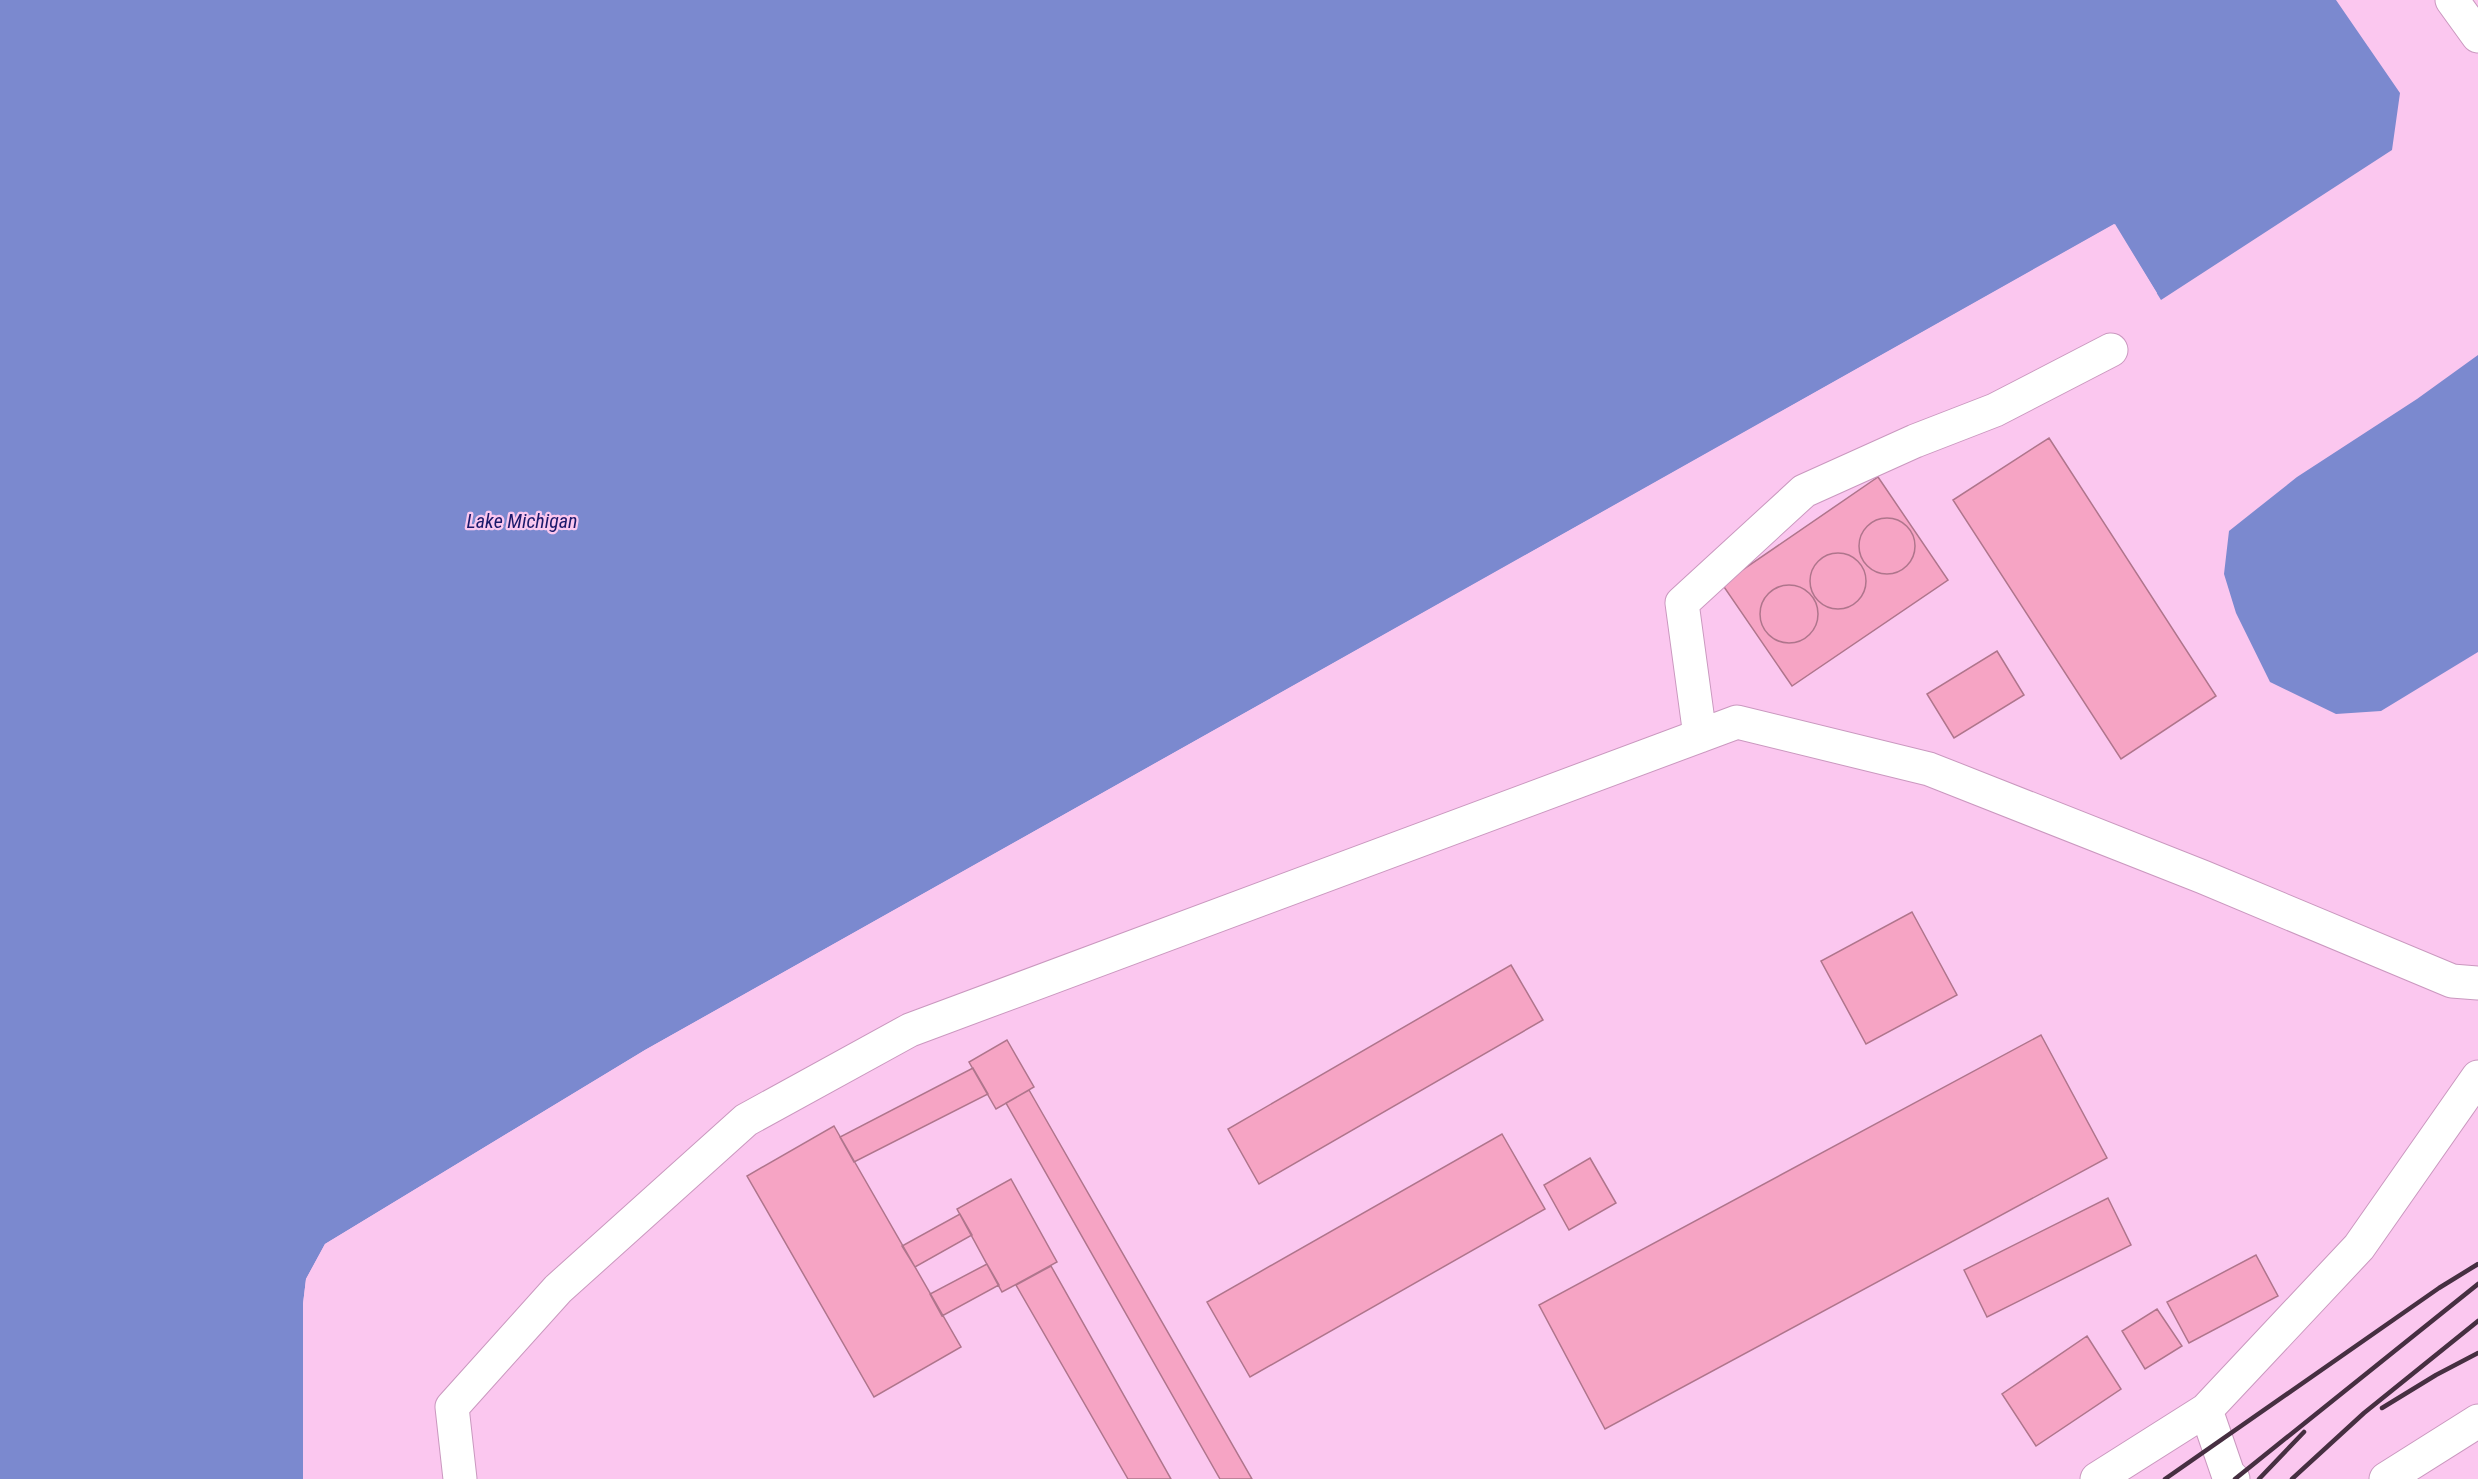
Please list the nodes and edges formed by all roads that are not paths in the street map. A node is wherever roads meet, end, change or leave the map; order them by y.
1 (2452, 0) edge
2 (2478, 36) edge
3 (2111, 350) dead end
4 (1700, 736) junction
5 (2478, 983) edge
6 (2478, 1077) edge
7 (2206, 1410) junction
8 (2478, 1421) edge
9 (460, 1479) edge
10 (2097, 1479) edge
11 (2233, 1479) edge
12 (2386, 1479) edge

1 - 2 lane
3 - 4 lane
4 - 5 lane
4 - 9 lane
6 - 7 lane
7 - 10 lane
7 - 11 lane
8 - 12 lane

